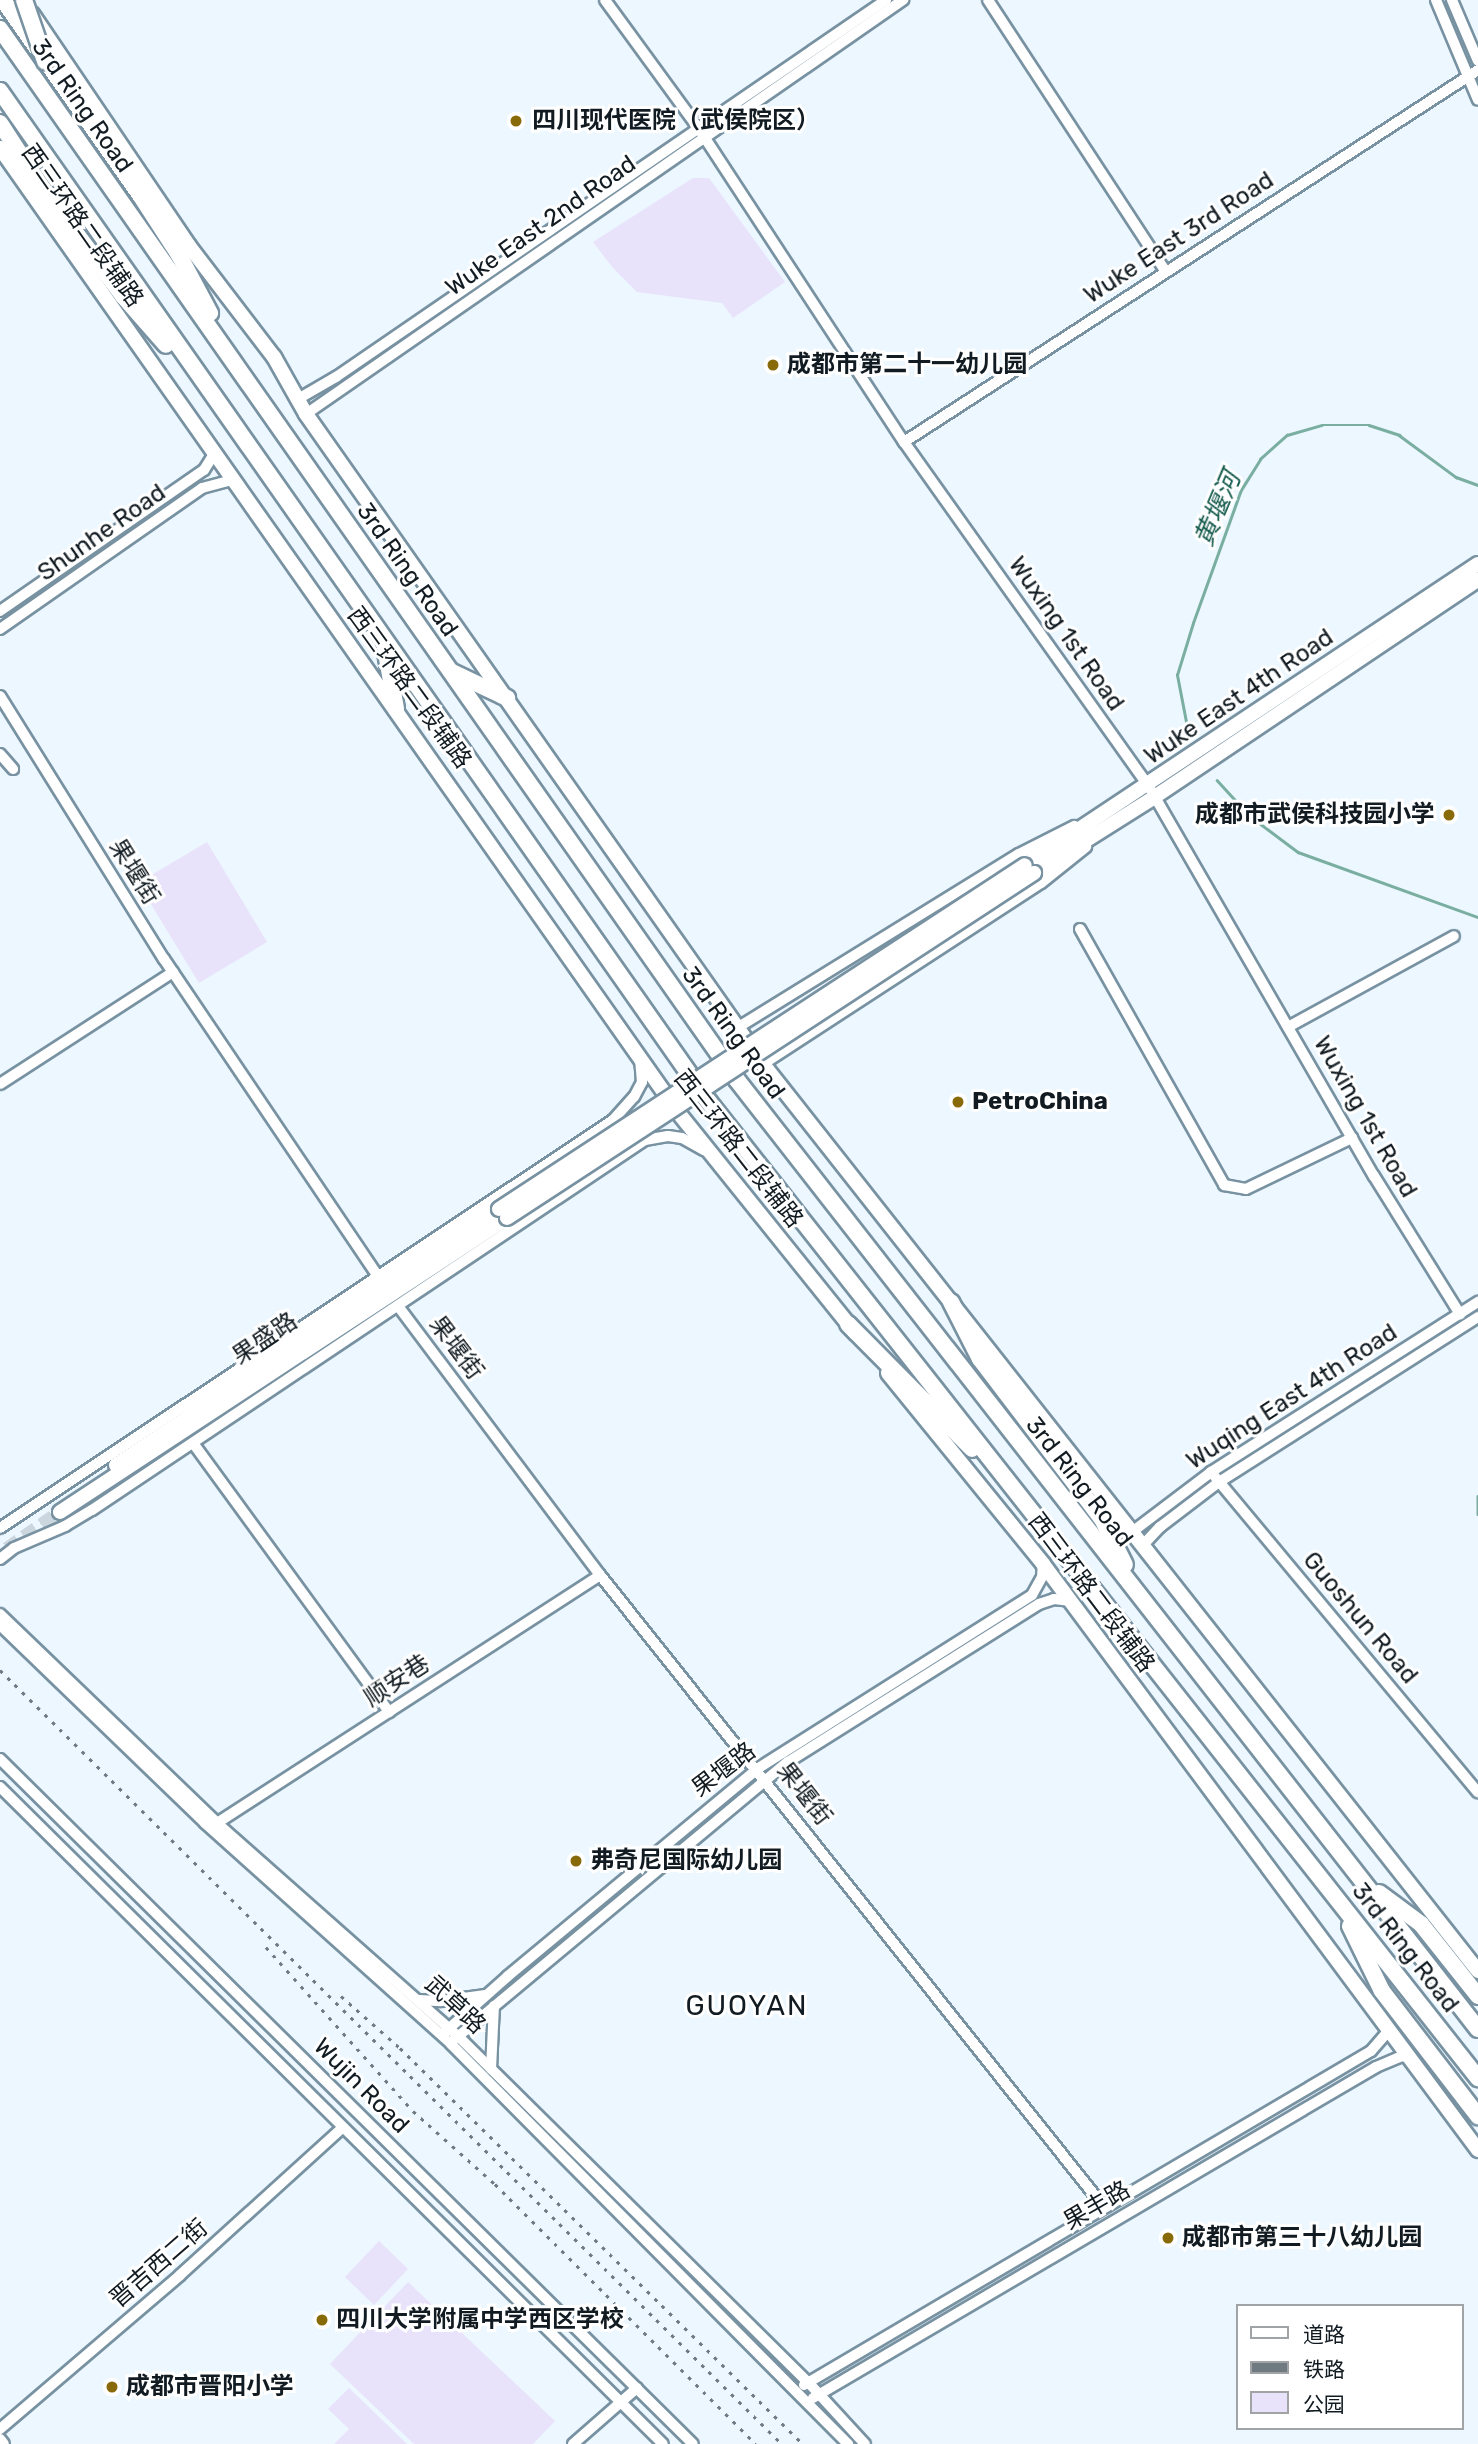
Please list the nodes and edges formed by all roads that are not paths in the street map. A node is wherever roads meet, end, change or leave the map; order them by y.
1 (3, 0) edge
2 (23, 0) edge
3 (605, 0) edge
4 (886, 0) edge
5 (903, 0) edge
6 (988, 0) edge
7 (1436, 0) edge
8 (1452, 0) edge
9 (0, 29) edge
10 (45, 61) junction
11 (1478, 61) edge
12 (1473, 74) edge
13 (0, 91) edge
14 (1478, 100) edge
15 (0, 123) edge
16 (702, 134) junction
17 (0, 148) edge
18 (1165, 271) junction
19 (245, 379) junction
20 (298, 398) junction
21 (215, 400) junction
22 (306, 414) junction
23 (904, 442) junction
24 (214, 454) junction
25 (232, 480) junction
26 (1478, 564) edge
27 (1478, 580) edge
28 (0, 611) edge
29 (0, 629) edge
30 (384, 641) junction
31 (450, 671) junction
32 (0, 696) edge
33 (507, 698) junction
34 (396, 709) junction
35 (0, 754) edge
36 (13, 769) dead end
37 (1151, 791) junction
38 (1097, 815) junction
39 (1112, 825) junction
40 (1029, 869) junction
41 (1080, 929) dead end
42 (1454, 936) dead end
43 (173, 972) junction
44 (1288, 1027) junction
45 (737, 1028) junction
46 (640, 1058) junction
47 (763, 1064) junction
48 (0, 1084) edge
49 (1352, 1138) junction
50 (713, 1156) junction
51 (378, 1276) junction
52 (340, 1301) junction
53 (951, 1302) junction
54 (1478, 1302) edge
55 (398, 1306) junction
56 (1460, 1314) junction
57 (1478, 1317) edge
58 (848, 1324) junction
59 (357, 1334) junction
60 (290, 1357) junction
61 (244, 1366) junction
62 (260, 1398) junction
63 (192, 1443) junction
64 (1210, 1472) junction
65 (1219, 1482) junction
66 (1028, 1505) junction
67 (57, 1509) tunnel mouth
68 (0, 1528) edge
69 (1132, 1532) junction
70 (1143, 1545) junction
71 (0, 1559) edge
72 (1043, 1564) junction
73 (600, 1574) junction
74 (1142, 1599) junction
75 (1070, 1601) junction
76 (0, 1614) edge
77 (0, 1625) edge
78 (389, 1712) junction
79 (0, 1759) edge
80 (757, 1769) junction
81 (766, 1779) junction
82 (0, 1787) edge
83 (1478, 1792) edge
84 (218, 1823) junction
85 (1362, 1880) junction
86 (1335, 1895) junction
87 (1478, 1971) edge
88 (487, 1995) junction
89 (1478, 1996) edge
90 (419, 2000) junction
91 (494, 2006) junction
92 (1478, 2029) edge
93 (1389, 2030) junction
94 (450, 2036) junction
95 (1410, 2058) junction
96 (491, 2069) junction
97 (1478, 2078) edge
98 (1478, 2116) edge
99 (342, 2128) junction
100 (1478, 2150) edge
101 (1104, 2207) junction
102 (807, 2382) junction
103 (637, 2388) junction
104 (797, 2389) junction
105 (818, 2395) junction
106 (808, 2402) junction
107 (622, 2404) junction
108 (0, 2429) edge
109 (0, 2440) edge
110 (4, 2444) edge
111 (573, 2444) edge
112 (663, 2444) edge
113 (693, 2444) edge
114 (848, 2444) edge
115 (865, 2444) edge

1 - 10 highway, bridge
2 - 10 highway, bridge
2 - 20 main road
3 - 16 street, Wuxing 1st Road
4 - 16 street, Wuke East 2nd Road
5 - 16 street, Wuke East 2nd Road
6 - 18 street
7 - 12 street
8 - 11 street
9 - 19 highway, 3rd Ring Road
10 - 19 highway
12 - 14 street
12 - 18 street, Wuke East 3rd Road
13 - 21 highway, 3rd Ring Road
15 - 21 highway
16 - 20 street, Wuke East 2nd Road
16 - 22 street, Wuke East 2nd Road
16 - 23 street, Wuxing 1st Road
17 - 24 main road, 西三环路二段辅路
18 - 23 street, Wuke East 3rd Road
19 - 31 highway, 3rd Ring Road
20 - 22 main road
21 - 30 highway, 3rd Ring Road
22 - 33 main road
23 - 37 street, Wuxing 1st Road
24 - 25 main road, 西三环路二段辅路
24 - 28 street, Shunhe Road
25 - 29 street, Shunhe Road
25 - 34 main road, 西三环路二段辅路
26 - 37 main road, Wuke East 4th Road
27 - 37 main road, Wuke East 4th Road
30 - 34 highway
30 - 66 highway, 3rd Ring Road
31 - 33 highway
31 - 74 highway, 3rd Ring Road
32 - 43 street, 果堰街
33 - 45 main road
34 - 46 main road, 西三环路二段辅路
35 - 36 street
37 - 38 main road, Wuke East 4th Road
37 - 39 main road, Wuke East 4th Road
37 - 44 street, Wuxing 1st Road
38 - 40 main road, Wuke East 4th Road
38 - 45 street
39 - 40 main road, Wuke East 4th Road
39 - 47 street
40 - 60 main road, 果盛路, bridge
41 - 49 street
42 - 44 street
43 - 48 street
43 - 51 street, 果堰街
44 - 49 street, Wuxing 1st Road
45 - 47 main road
46 - 50 main road, 西三环路二段辅路
46 - 51 street
47 - 53 main road
49 - 56 street, Wuxing 1st Road
50 - 55 street
50 - 58 main road, 西三环路二段辅路
51 - 52 street
52 - 60 street
52 - 61 street
53 - 69 main road
53 - 74 highway
54 - 56 street, Wuqing East 4th Road
55 - 59 street
55 - 73 street, 果堰街
56 - 64 street, Wuqing East 4th Road
57 - 65 street, Wuqing East 4th Road
58 - 66 highway
58 - 72 main road, 西三环路二段辅路
59 - 60 street
59 - 62 street
60 - 61 street
60 - 62 street
60 - 67 main road, 果盛路
61 - 68 street
62 - 63 street
63 - 71 street
63 - 78 street
64 - 65 street, Guoshun Road
64 - 69 street, Wuqing East 4th Road
65 - 70 street, Wuqing East 4th Road
65 - 83 street, Guoshun Road
66 - 86 highway, 3rd Ring Road
69 - 70 main road
70 - 87 main road
72 - 75 main road, 西三环路二段辅路
72 - 80 street, 果堰路
73 - 78 street, 顺安巷
73 - 80 street, 果堰街
74 - 85 highway, 3rd Ring Road
75 - 81 street, 果堰路
75 - 93 main road, 西三环路二段辅路
76 - 84 street, 武草路
77 - 94 street, 武草路
78 - 84 street, 顺安巷
79 - 103 street, Wujin Road
80 - 81 street, 果堰街
80 - 88 street, 果堰路
81 - 91 street, 果堰路
81 - 101 street, 果堰街
82 - 99 street, Wujin Road
84 - 90 street, 武草路
85 - 89 highway
85 - 92 highway, 3rd Ring Road
86 - 97 highway, 3rd Ring Road
86 - 98 highway
88 - 90 street
88 - 94 street, 果堰路
90 - 94 street, 武草路
91 - 94 street, 果堰路
91 - 96 street
93 - 95 main road, 西三环路二段辅路
93 - 101 street, 果丰路
94 - 96 street, 武草路
94 - 104 street, 武草路
95 - 100 main road, 西三环路二段辅路
95 - 105 street, 果丰路
96 - 102 street, 武草路
99 - 107 street, Wujin Road
99 - 108 street, 晋吉西二街
101 - 102 street, 果丰路
102 - 104 street, 果丰路
102 - 105 street, 武草路
103 - 107 street
103 - 113 street, Wujin Road
104 - 106 street, 武草路
105 - 106 street, 果丰路
105 - 115 street, 武草路
106 - 114 street, 武草路
107 - 111 street
107 - 112 street, Wujin Road
109 - 110 street

